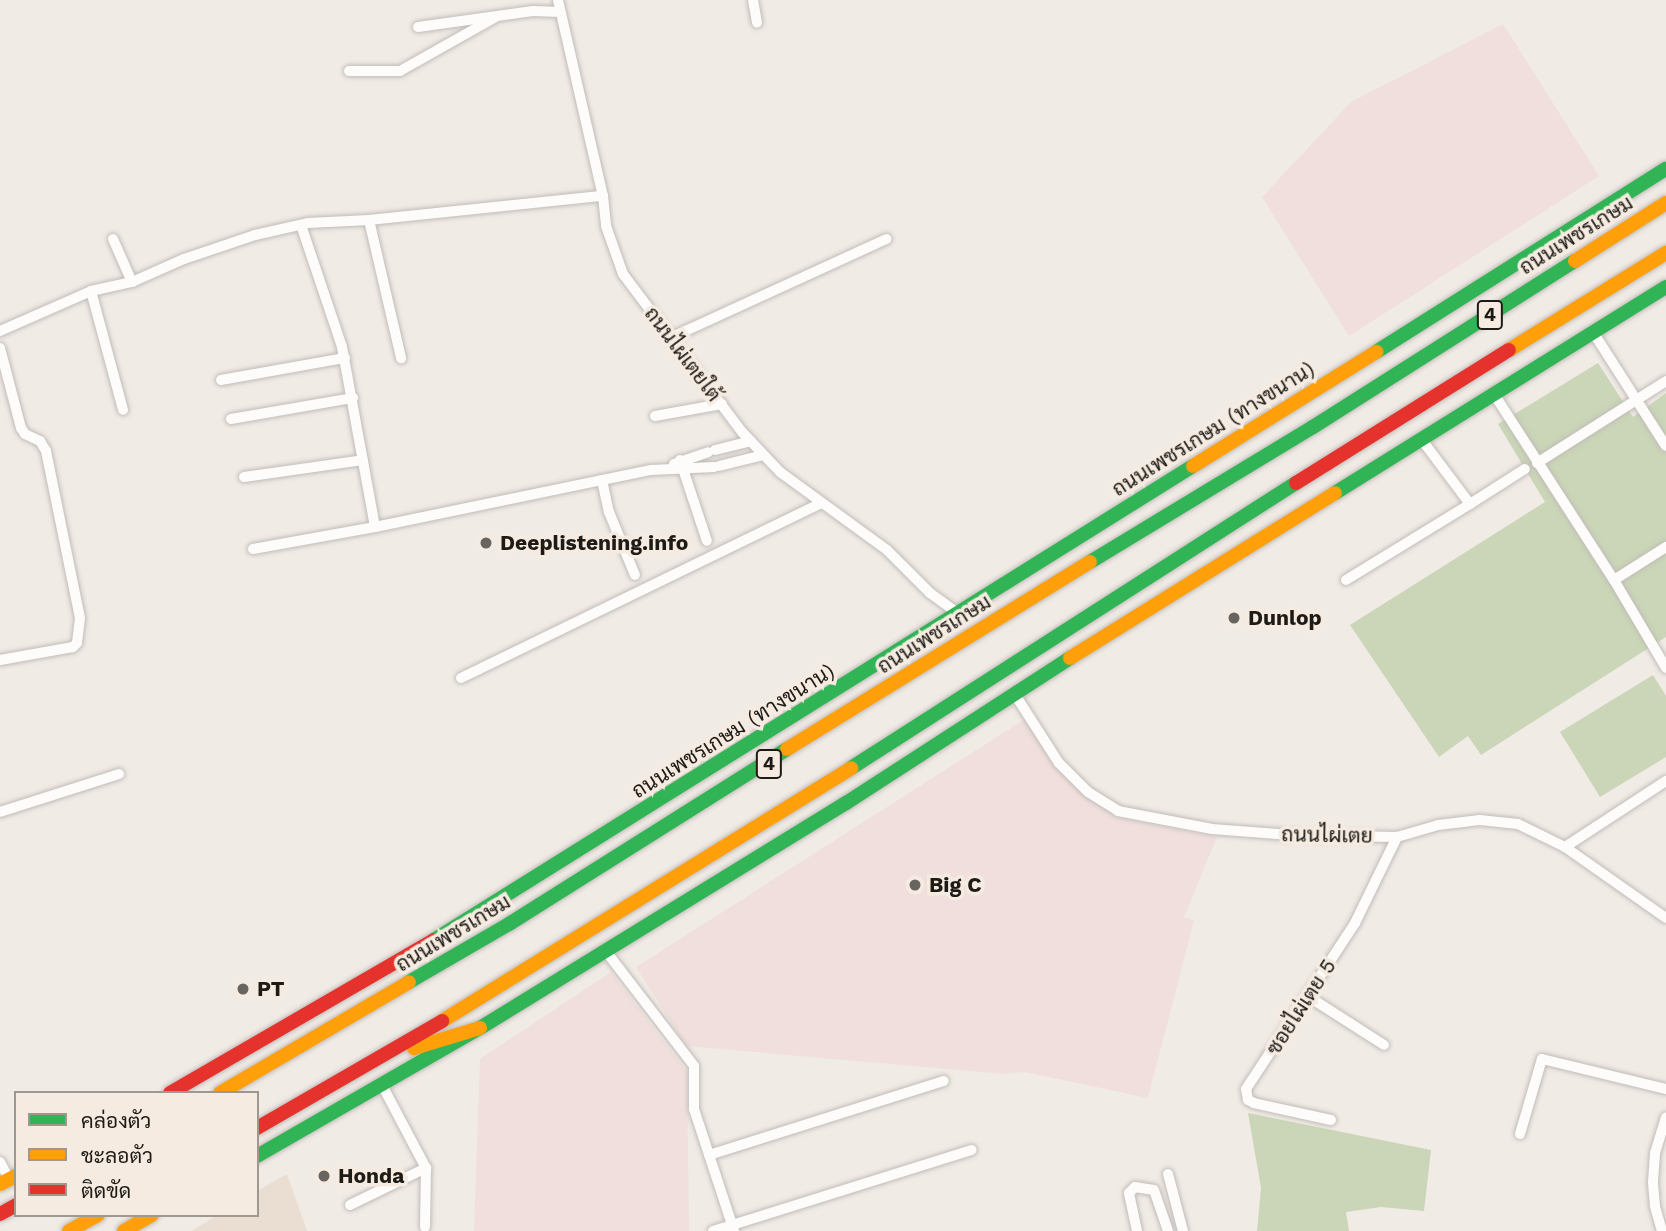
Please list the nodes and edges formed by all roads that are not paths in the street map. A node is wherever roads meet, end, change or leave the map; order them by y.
1 (558, 0) edge
2 (752, 0) edge
3 (560, 12) junction
4 (496, 17) junction
5 (757, 23) dead end
6 (418, 27) dead end
7 (349, 71) dead end
8 (1666, 169) edge
9 (603, 196) junction
10 (1666, 203) edge
11 (369, 220) junction
12 (301, 225) junction
13 (113, 239) dead end
14 (886, 239) dead end
15 (1666, 253) edge
16 (132, 282) junction
17 (1666, 287) edge
18 (91, 290) junction
19 (0, 331) edge
20 (1593, 332) junction
21 (670, 338) junction
22 (0, 348) edge
23 (345, 358) junction
24 (401, 358) dead end
25 (221, 380) dead end
26 (1666, 381) edge
27 (1494, 394) junction
28 (352, 398) junction
29 (1636, 399) junction
30 (722, 404) junction
31 (123, 410) dead end
32 (655, 416) dead end
33 (231, 419) dead end
34 (1422, 440) junction
35 (751, 441) junction
36 (1666, 446) edge
37 (763, 454) junction
38 (363, 460) junction
39 (1537, 463) junction
40 (682, 465) junction
41 (1525, 469) dead end
42 (244, 477) dead end
43 (602, 480) junction
44 (821, 503) junction
45 (1470, 504) junction
46 (375, 527) junction
47 (707, 541) dead end
48 (1666, 547) edge
49 (253, 549) dead end
50 (635, 575) dead end
51 (1346, 580) dead end
52 (1614, 580) junction
53 (959, 614) junction
54 (0, 660) edge
55 (1666, 668) edge
56 (461, 678) dead end
57 (1014, 693) junction
58 (119, 774) dead end
59 (1666, 781) edge
60 (0, 812) edge
61 (1397, 837) junction
62 (1565, 847) junction
63 (1666, 918) edge
64 (605, 950) junction
65 (1309, 997) junction
66 (480, 1028) junction
67 (1384, 1045) dead end
68 (384, 1056) junction
69 (944, 1081) dead end
70 (382, 1085) junction
71 (1666, 1089) edge
72 (173, 1091) edge
73 (223, 1091) edge
74 (1666, 1118) edge
75 (1331, 1120) dead end
76 (259, 1127) edge
77 (1520, 1134) dead end
78 (972, 1150) dead end
79 (259, 1155) edge
80 (709, 1155) junction
81 (0, 1162) edge
82 (426, 1168) junction
83 (1168, 1174) dead end
84 (8, 1180) edge
85 (350, 1205) dead end
86 (94, 1217) edge
87 (148, 1217) edge
88 (425, 1227) dead end
89 (733, 1228) edge
90 (69, 1231) edge
91 (124, 1231) edge
92 (713, 1231) edge
93 (1137, 1231) edge
94 (1168, 1231) edge
95 (1183, 1231) edge
96 (1662, 1231) edge

1 - 3 street, ถนนไผ่เตยใต้
2 - 5 street
3 - 4 street
3 - 9 street, ถนนไผ่เตยใต้
4 - 6 street
4 - 7 street
8 - 53 main road, ถนนเพชรเกษม (ทางขนาน) / 4
9 - 11 street
9 - 21 street, ถนนไผ่เตยใต้
10 - 73 main road, ถนนเพชรเกษม / 4
11 - 12 street
11 - 24 street
12 - 16 street
12 - 23 street
13 - 16 street
14 - 21 street
15 - 68 main road, 4
16 - 18 street
17 - 20 main road
18 - 19 street
18 - 31 street
20 - 27 main road
20 - 29 street
21 - 30 street, ถนนไผ่เตยใต้
22 - 54 street
23 - 25 street
23 - 28 street
26 - 29 street
27 - 34 main road
27 - 39 street
28 - 33 street
28 - 38 street
29 - 36 street
29 - 39 street
30 - 32 street
30 - 35 street, ถนนไผ่เตยใต้
34 - 45 street
34 - 57 main road
35 - 37 street, ถนนไผ่เตยใต้
35 - 40 street
37 - 40 street
37 - 44 street, ถนนไผ่เตยใต้
38 - 42 street
38 - 46 street
39 - 52 street
40 - 43 street
40 - 47 street
41 - 45 street
43 - 46 street
43 - 50 street
44 - 53 street, ถนนไผ่เตยใต้
44 - 56 street
45 - 51 street
46 - 49 street
48 - 52 street
52 - 55 street
53 - 72 main road, ถนนเพชรเกษม (ทางขนาน) / 4
57 - 61 street, ถนนไผ่เตย
57 - 64 main road
58 - 60 street
59 - 62 street
61 - 62 street, ถนนไผ่เตย
61 - 65 street, ซอยไผ่เตย 5
62 - 63 street, ถนนไผ่เตย
64 - 66 main road
64 - 80 street
65 - 67 street
65 - 75 street, ซอยไผ่เตย 5
66 - 68 main road
66 - 70 main road
68 - 76 main road, 4
69 - 80 street
70 - 79 main road
70 - 82 street
71 - 77 street
74 - 96 street
78 - 89 street
80 - 89 street
81 - 84 street
82 - 85 street
82 - 88 street
83 - 95 street
86 - 90 main road
87 - 91 main road
89 - 92 street
93 - 94 street

